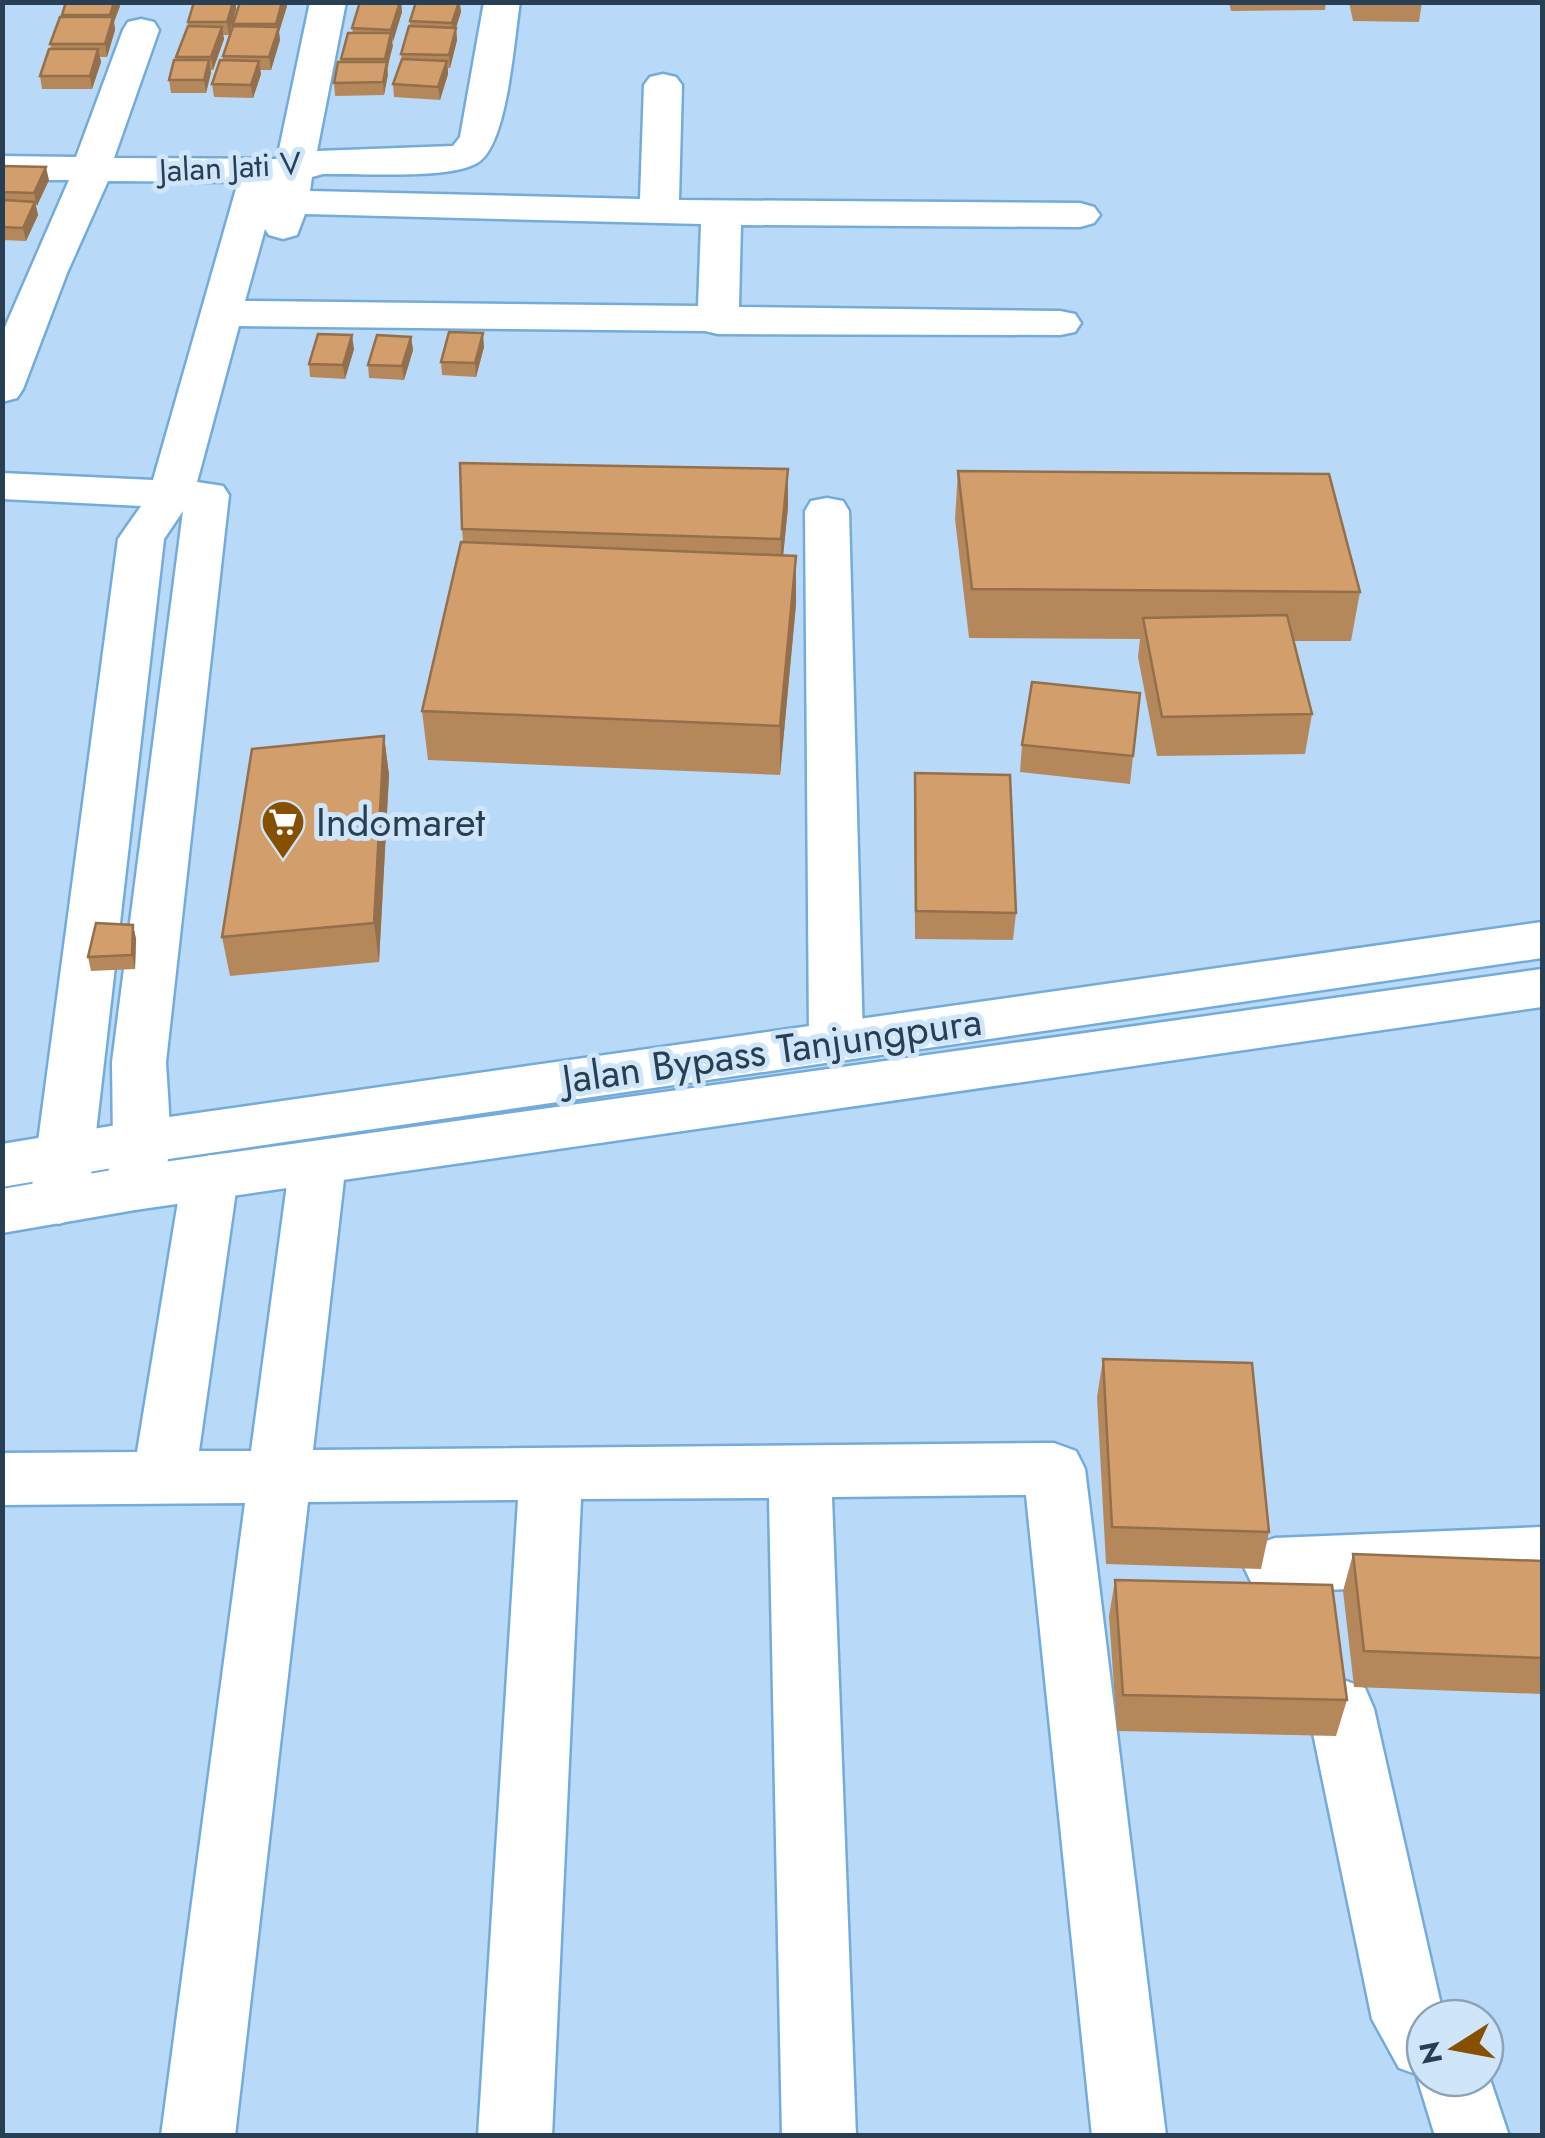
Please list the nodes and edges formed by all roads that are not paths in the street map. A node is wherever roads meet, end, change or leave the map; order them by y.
1 (328, 2) edge
2 (502, 2) edge
3 (141, 30) dead end
4 (663, 85) dead end
5 (2, 150) edge
6 (94, 162) junction
7 (2, 168) edge
8 (291, 172) junction
9 (659, 211) junction
10 (721, 213) junction
11 (1080, 216) dead end
12 (2, 270) edge
13 (47, 274) junction
14 (241, 313) junction
15 (718, 322) junction
16 (1060, 324) dead end
17 (3, 384) edge
18 (2, 486) edge
19 (189, 495) junction
20 (827, 510) dead end
21 (1542, 940) edge
22 (1542, 988) edge
23 (836, 1040) junction
24 (318, 1162) junction
25 (138, 1165) junction
26 (2, 1166) edge
27 (210, 1177) junction
28 (60, 1179) junction
29 (2, 1211) edge
30 (800, 1471) junction
31 (551, 1474) junction
32 (278, 1477) junction
33 (164, 1478) junction
34 (4, 1488) edge
35 (1542, 1554) edge
36 (1275, 1565) dead end
37 (1341, 1709) edge
38 (1405, 2006) edge
39 (1461, 2098) edge
40 (198, 2136) edge
41 (515, 2136) edge
42 (819, 2136) edge
43 (1129, 2136) edge
44 (1472, 2136) edge

1 - 8 main road
2 - 8 main road
3 - 6 main road
4 - 9 main road
5 - 6 main road, Jalan Jati V
6 - 7 main road, Jalan Jati V
6 - 8 main road, Jalan Jati V
6 - 13 main road
8 - 9 main road
8 - 14 main road
9 - 10 main road
10 - 11 main road
10 - 15 main road
12 - 13 main road
13 - 17 main road
14 - 15 main road
14 - 19 main road
15 - 16 main road
18 - 19 main road
19 - 25 main road
19 - 28 main road
20 - 23 main road
21 - 23 main road, Jalan Bypass Tanjungpura
22 - 24 main road, Jalan Bypass Tanjungpura
23 - 25 main road, Jalan Bypass Tanjungpura
24 - 27 main road, Jalan Bypass Tanjungpura
24 - 32 main road
25 - 27 main road, Jalan Bypass Tanjungpura
25 - 28 main road, Jalan Bypass Tanjungpura
26 - 28 main road, Jalan Bypass Tanjungpura
27 - 33 main road
28 - 29 main road, Jalan Bypass Tanjungpura
30 - 31 main road
30 - 42 main road
30 - 43 main road
31 - 32 main road
31 - 41 main road
32 - 33 main road
32 - 40 main road
33 - 34 main road
35 - 36 main road
37 - 38 main road
39 - 44 main road

